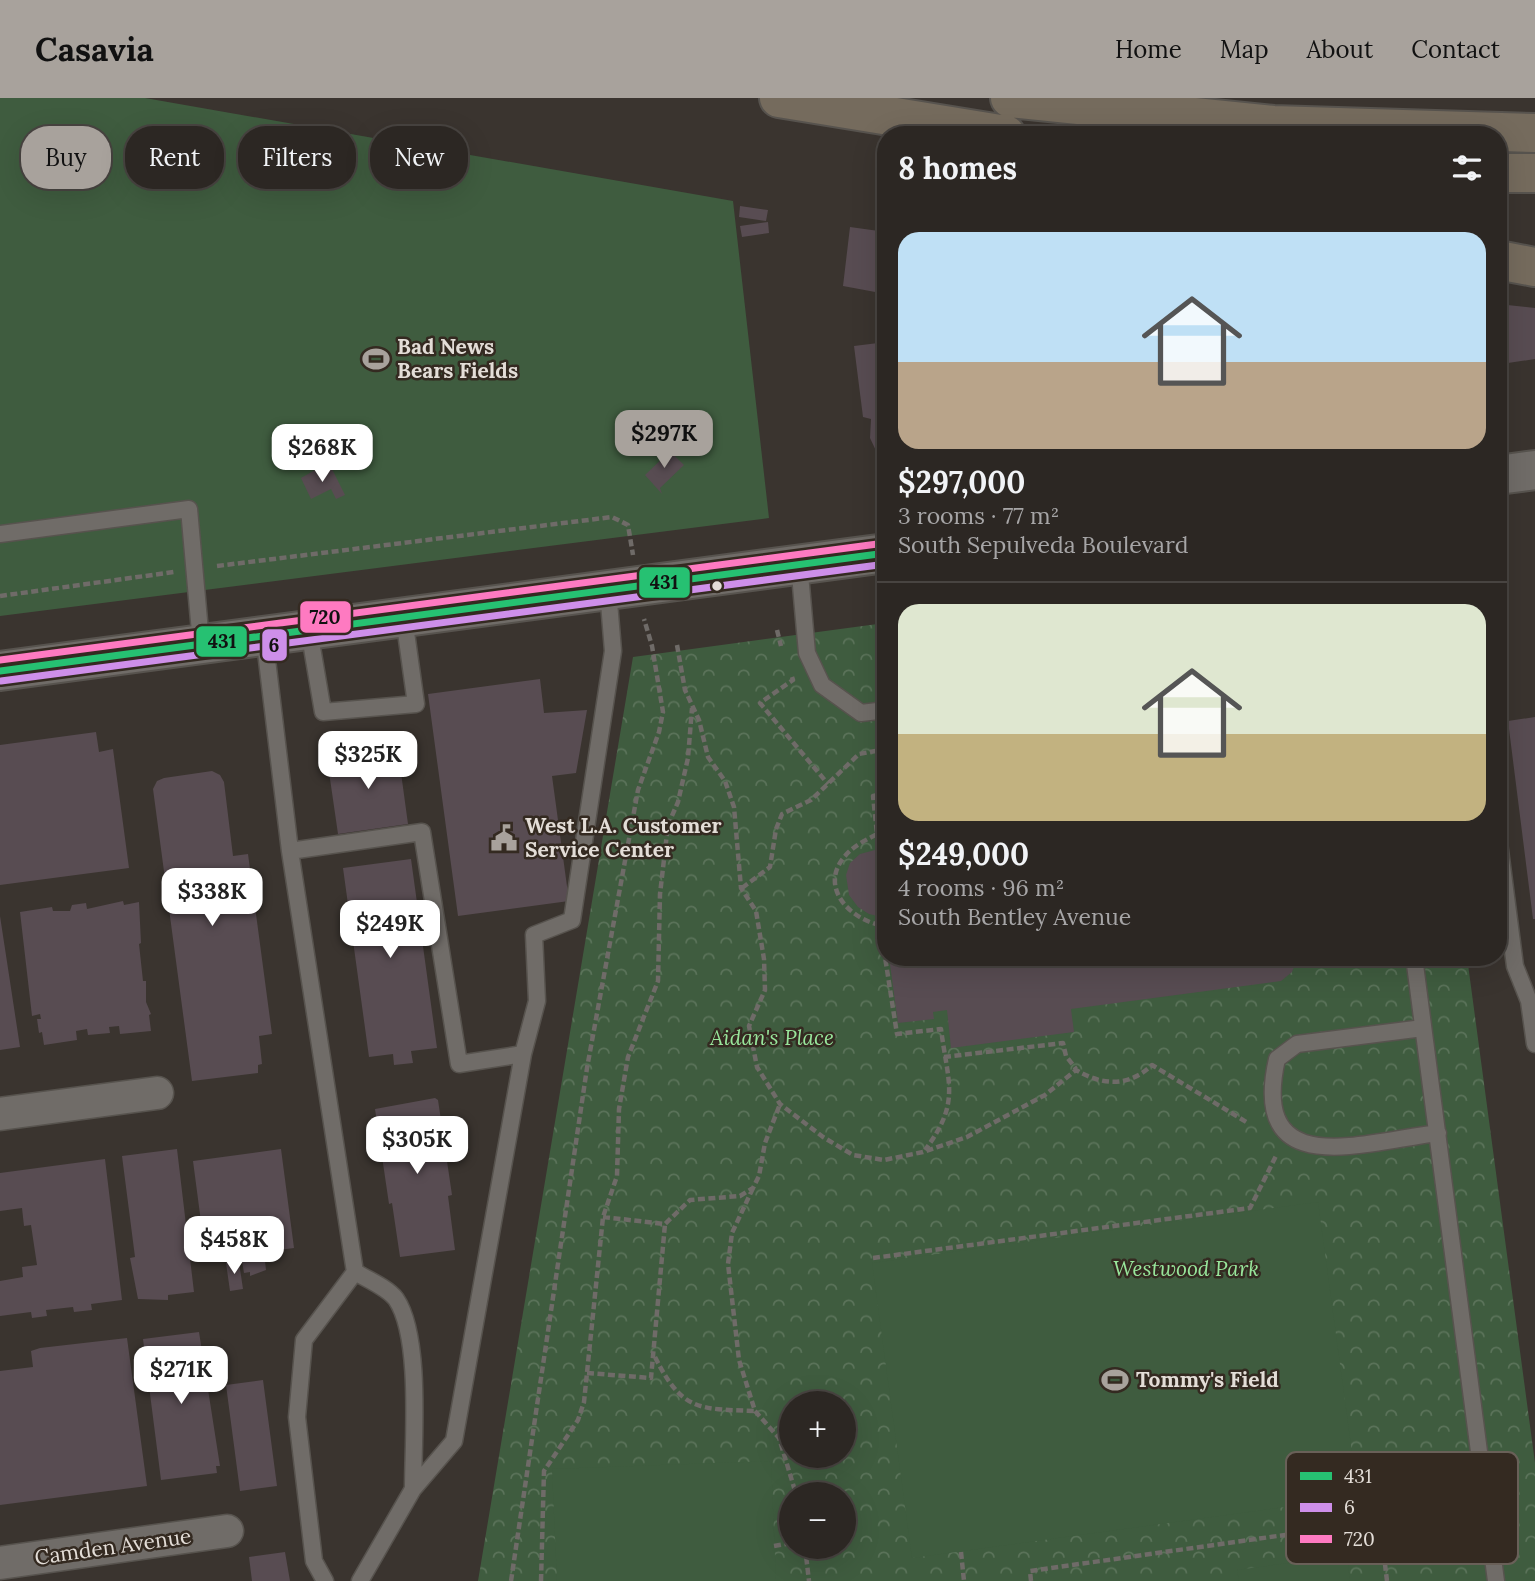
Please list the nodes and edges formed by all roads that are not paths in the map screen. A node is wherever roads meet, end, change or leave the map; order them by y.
1 (779, 98) edge
2 (1010, 98) edge
3 (951, 126) edge
4 (1306, 126) edge
5 (1507, 132) edge
6 (1535, 133) edge
7 (1507, 173) edge
8 (1535, 173) edge
9 (1535, 256) edge
10 (1507, 258) edge
11 (1507, 261) edge
12 (1535, 267) edge
13 (1535, 470) edge
14 (1507, 474) edge
15 (0, 534) edge
16 (877, 554) edge
17 (799, 563) junction
18 (608, 590) junction
19 (404, 618) junction
20 (309, 629) junction
21 (264, 635) junction
22 (201, 643) junction
23 (0, 671) edge
24 (877, 711) edge
25 (290, 851) junction
26 (1507, 904) edge
27 (1415, 966) edge
28 (1423, 1028) junction
29 (1535, 1044) edge
30 (523, 1054) junction
31 (157, 1093) dead end
32 (0, 1114) edge
33 (1438, 1133) junction
34 (355, 1272) junction
35 (1479, 1452) edge
36 (413, 1489) junction
37 (227, 1531) dead end
38 (0, 1563) edge
39 (325, 1581) edge
40 (360, 1581) edge

1 - 3 highway
2 - 4 highway
5 - 6 highway
7 - 8 highway
9 - 10 highway
11 - 12 highway
13 - 14 main road
15 - 22 lane
16 - 17 main road
17 - 18 main road
17 - 24 lane
18 - 19 main road
18 - 30 lane
19 - 20 main road
19 - 20 lane
20 - 21 main road
21 - 22 main road
21 - 25 lane
22 - 23 main road
25 - 30 lane
25 - 34 lane
26 - 29 lane
27 - 28 lane
28 - 33 lane
28 - 33 lane
30 - 36 lane
31 - 32 street
33 - 35 lane
34 - 36 lane
34 - 39 lane
36 - 40 lane
37 - 38 street, Camden Avenue

